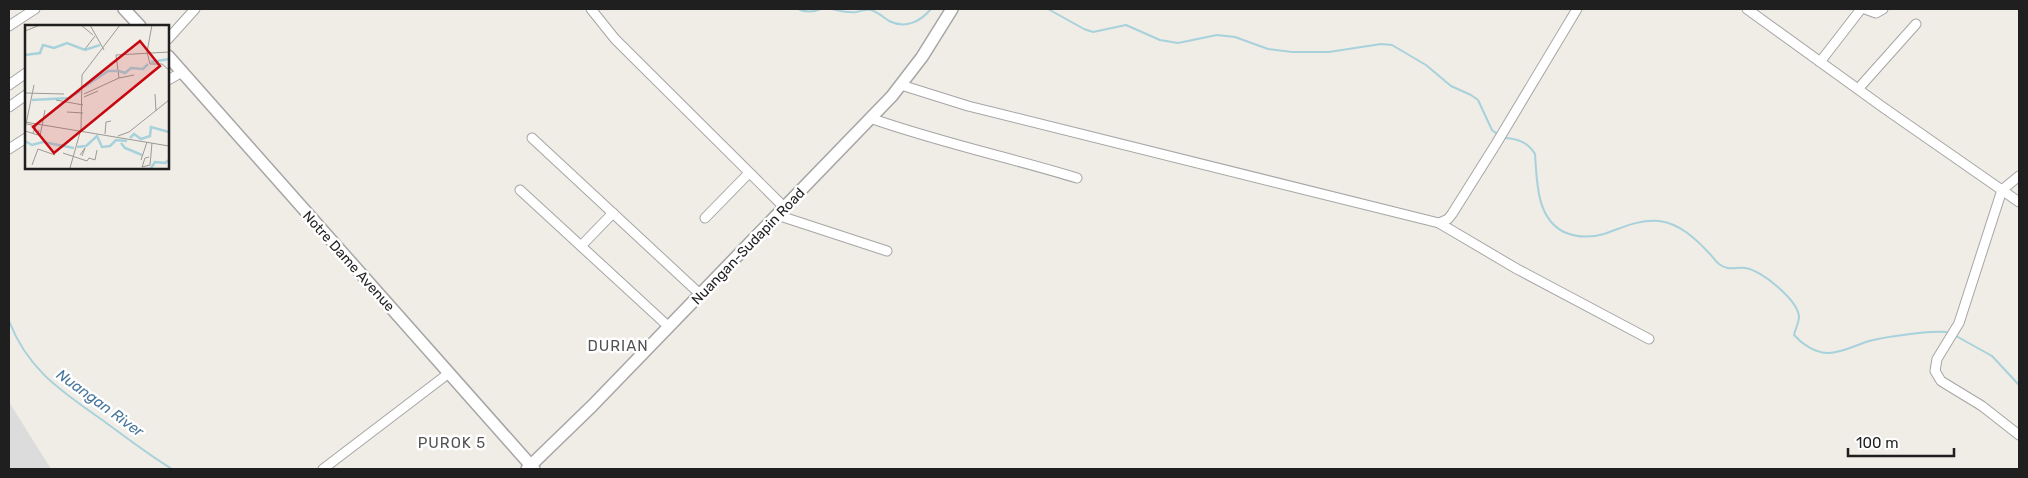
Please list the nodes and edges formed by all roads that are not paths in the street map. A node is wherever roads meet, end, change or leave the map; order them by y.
1 (34, 9) edge
2 (124, 9) edge
3 (195, 9) edge
4 (591, 9) edge
5 (952, 9) edge
6 (1577, 9) edge
7 (1747, 9) edge
8 (1863, 9) edge
9 (1883, 9) edge
10 (1916, 24) dead end
11 (137, 25) edge
12 (9, 26) edge
13 (169, 38) edge
14 (169, 57) edge
15 (1820, 62) junction
16 (182, 72) junction
17 (25, 74) edge
18 (169, 79) edge
19 (9, 85) edge
20 (901, 85) junction
21 (1858, 89) junction
22 (25, 96) edge
23 (9, 107) edge
24 (870, 118) junction
25 (532, 138) dead end
26 (25, 139) edge
27 (9, 149) edge
28 (749, 173) junction
29 (2019, 176) edge
30 (1077, 178) dead end
31 (520, 190) dead end
32 (2002, 190) junction
33 (2019, 202) edge
34 (781, 211) junction
35 (613, 213) junction
36 (705, 218) dead end
37 (1439, 223) junction
38 (581, 246) junction
39 (887, 250) dead end
40 (701, 295) junction
41 (669, 328) junction
42 (1649, 338) dead end
43 (449, 373) junction
44 (2019, 435) edge
45 (530, 468) edge
46 (323, 469) edge

1 - 12 street
2 - 11 street
3 - 13 street
4 - 28 street
5 - 20 street, Nuangan-Sudapin Road
6 - 37 street
7 - 15 street
8 - 9 street
8 - 15 street
10 - 21 street
14 - 16 street, Notre Dame Avenue
15 - 21 street
16 - 18 street
16 - 43 street, Notre Dame Avenue
17 - 19 street
20 - 24 street, Nuangan-Sudapin Road
20 - 37 street
21 - 32 street
22 - 23 street
24 - 30 street
24 - 34 street, Nuangan-Sudapin Road
25 - 35 street
26 - 27 street
28 - 34 street
28 - 36 street
29 - 32 street
31 - 38 street
32 - 33 street
32 - 44 street
34 - 39 street
34 - 40 street, Nuangan-Sudapin Road
35 - 38 street
35 - 40 street
37 - 42 street
38 - 41 street
40 - 41 street, Nuangan-Sudapin Road
41 - 45 street, Nuangan-Sudapin Road
43 - 45 street, Notre Dame Avenue
43 - 46 street

